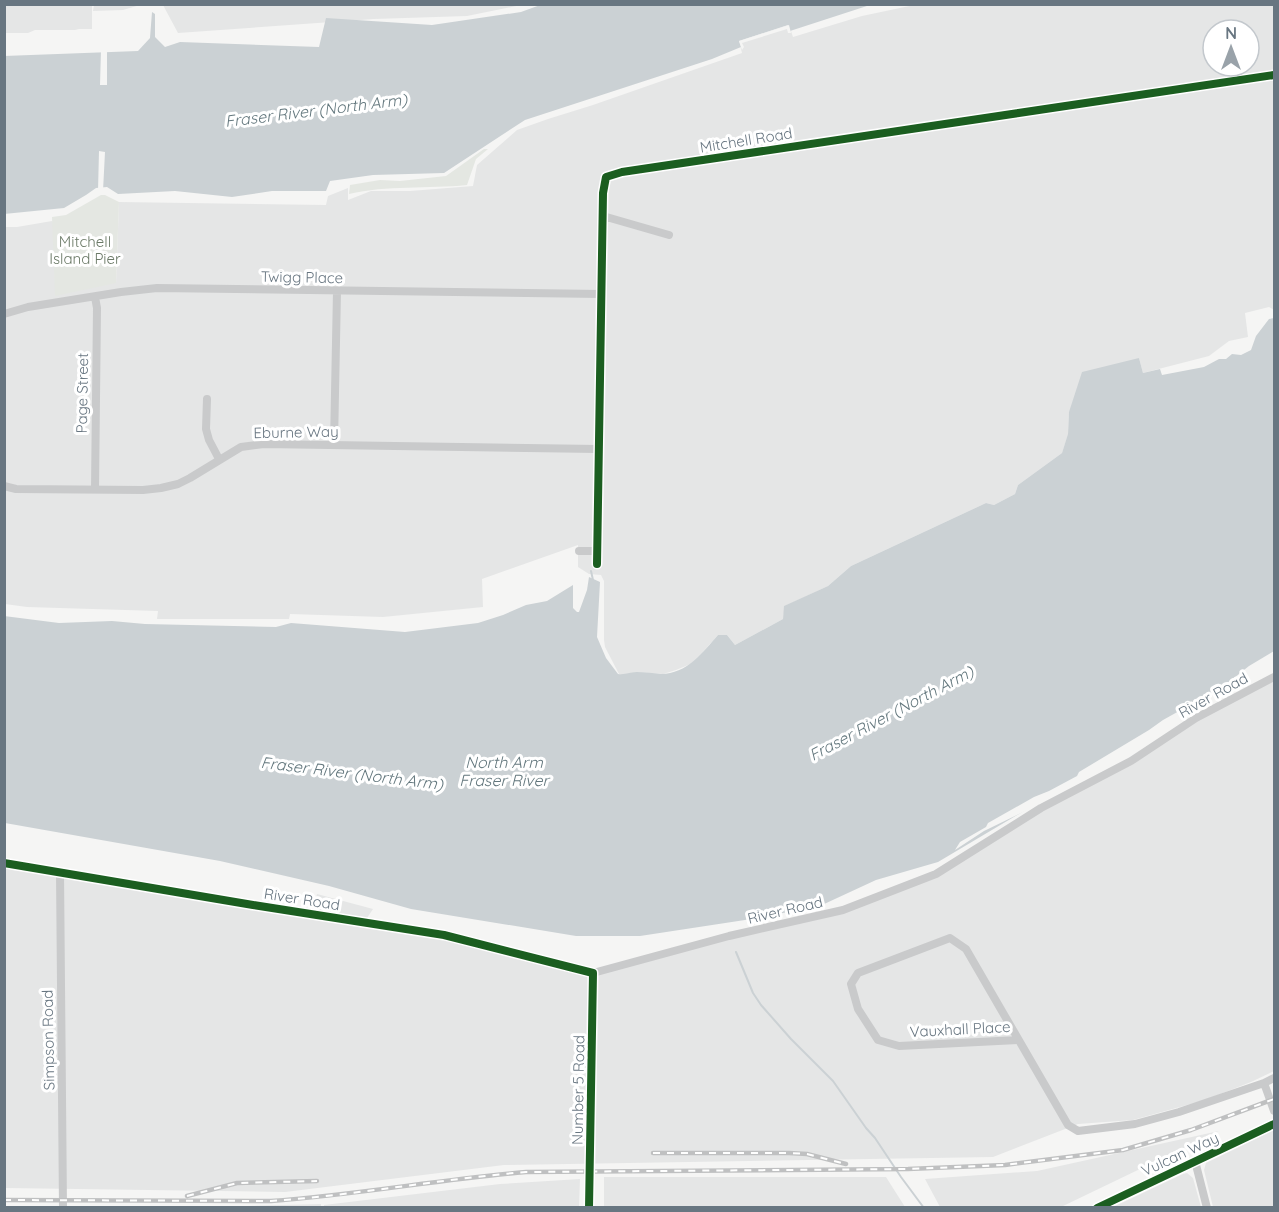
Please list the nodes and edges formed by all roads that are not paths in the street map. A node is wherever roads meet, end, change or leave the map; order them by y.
1 (1275, 75) edge
2 (603, 216) junction
3 (669, 235) dead end
4 (337, 291) junction
5 (601, 294) junction
6 (95, 297) junction
7 (4, 314) edge
8 (207, 399) dead end
9 (334, 444) junction
10 (598, 449) junction
11 (219, 459) junction
12 (4, 486) edge
13 (95, 489) junction
14 (579, 551) dead end
15 (598, 551) junction
16 (597, 564) dead end
17 (1275, 677) edge
18 (4, 863) edge
19 (60, 872) junction
20 (593, 973) junction
21 (1018, 1040) junction
22 (1275, 1077) edge
23 (1264, 1083) junction
24 (1275, 1111) edge
25 (1275, 1124) edge
26 (1195, 1161) junction
27 (63, 1208) edge
28 (590, 1208) edge
29 (1097, 1208) edge
30 (1207, 1208) edge

1 - 2 street, Mitchell Road
2 - 3 street
2 - 5 street, Mitchell Road
4 - 5 street, Twigg Place
4 - 6 street, Twigg Place
4 - 9 street
5 - 10 street, Mitchell Road
6 - 7 street, Twigg Place
6 - 13 street, Page Street
8 - 11 street
9 - 10 street, Eburne Way
9 - 11 street, Eburne Way
10 - 15 street, Mitchell Road
11 - 13 street, Eburne Way
12 - 13 street, Eburne Way
14 - 15 street
15 - 16 street, Mitchell Road
17 - 20 street, River Road
18 - 19 street, River Road
19 - 20 street, River Road
19 - 27 street, Simpson Road
20 - 28 street, Number 5 Road
21 - 21 street, Vauxhall Place
21 - 23 street, Vauxhall Place
22 - 23 street
23 - 24 street
25 - 26 street, Vulcan Way
26 - 29 street, Vulcan Way
26 - 30 street

